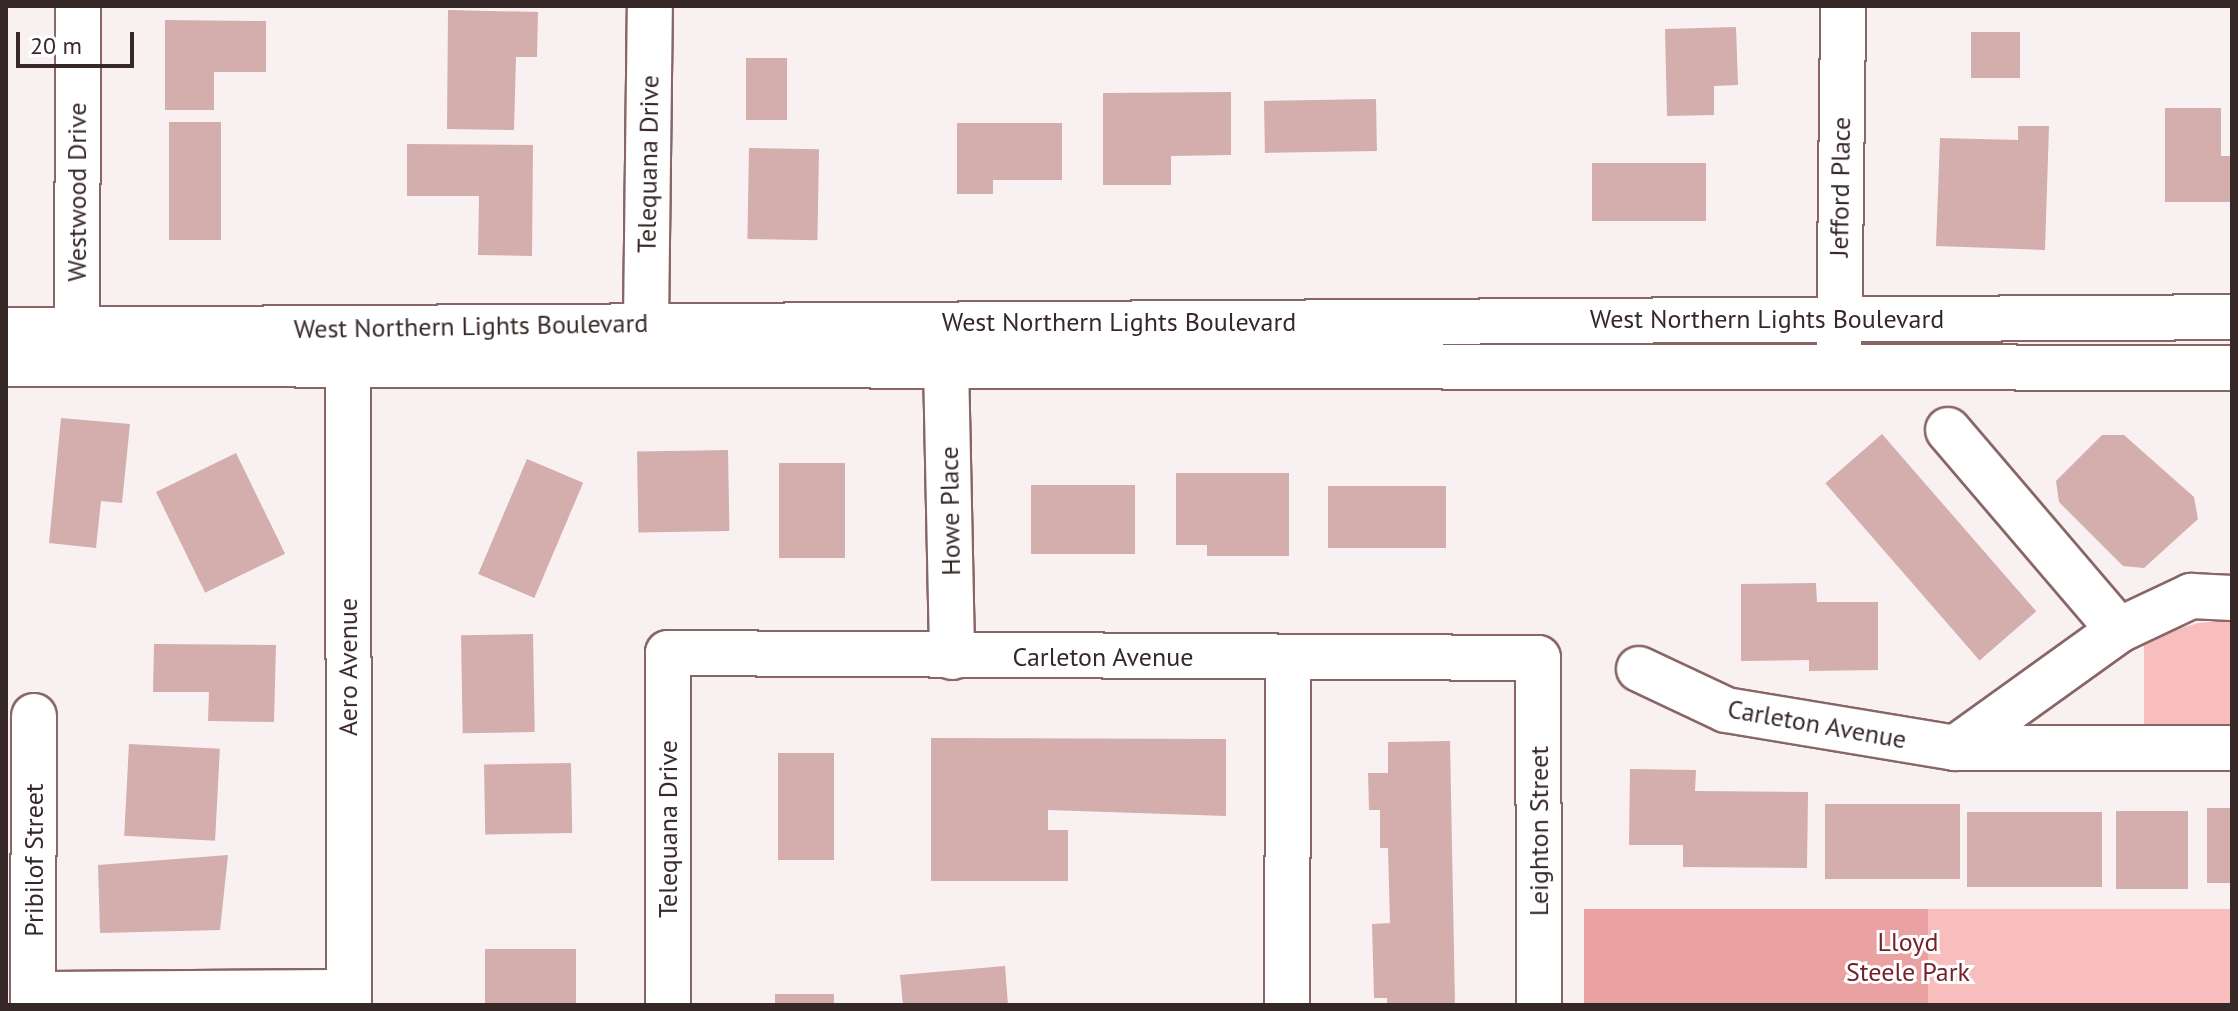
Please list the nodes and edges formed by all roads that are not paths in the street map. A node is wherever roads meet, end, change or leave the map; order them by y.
1 (78, 6) edge
2 (650, 6) edge
3 (1843, 6) edge
4 (2232, 317) edge
5 (1838, 319) junction
6 (1366, 322) junction
7 (646, 323) junction
8 (6, 330) edge
9 (77, 330) junction
10 (348, 346) junction
11 (6, 364) edge
12 (946, 364) junction
13 (1366, 366) junction
14 (1839, 367) junction
15 (2232, 368) edge
16 (1948, 430) dead end
17 (2232, 598) edge
18 (2119, 630) junction
19 (668, 653) joint
20 (952, 657) junction
21 (1288, 657) junction
22 (1538, 658) joint
23 (1639, 669) dead end
24 (34, 716) dead end
25 (1955, 748) junction
26 (2232, 748) edge
27 (33, 999) edge
28 (349, 999) edge
29 (668, 1005) edge
30 (1287, 1005) edge
31 (1539, 1005) edge

1 - 9 street, Westwood Drive
2 - 7 street, Telequana Drive
3 - 5 street, Jefford Place
4 - 5 street, West Northern Lights Boulevard
5 - 6 street, West Northern Lights Boulevard
5 - 14 street, Jefford Place
6 - 7 street, West Northern Lights Boulevard
6 - 13 street
7 - 10 street, West Northern Lights Boulevard
8 - 9 street, West Northern Lights Boulevard
9 - 10 street, West Northern Lights Boulevard
10 - 11 street, West Northern Lights Boulevard
10 - 12 street, West Northern Lights Boulevard
10 - 28 street, Aero Avenue
12 - 13 street, West Northern Lights Boulevard
12 - 20 street, Howe Place
13 - 14 street, West Northern Lights Boulevard
14 - 15 street, West Northern Lights Boulevard
16 - 18 street
17 - 18 street
18 - 25 street
19 - 20 street, Carleton Avenue
19 - 29 street, Telequana Drive
20 - 21 street, Carleton Avenue
21 - 22 street, Carleton Avenue
21 - 30 street
22 - 31 street, Leighton Street
23 - 25 street, Carleton Avenue
24 - 27 street, Pribilof Street
25 - 26 street, Carleton Avenue
27 - 28 street

